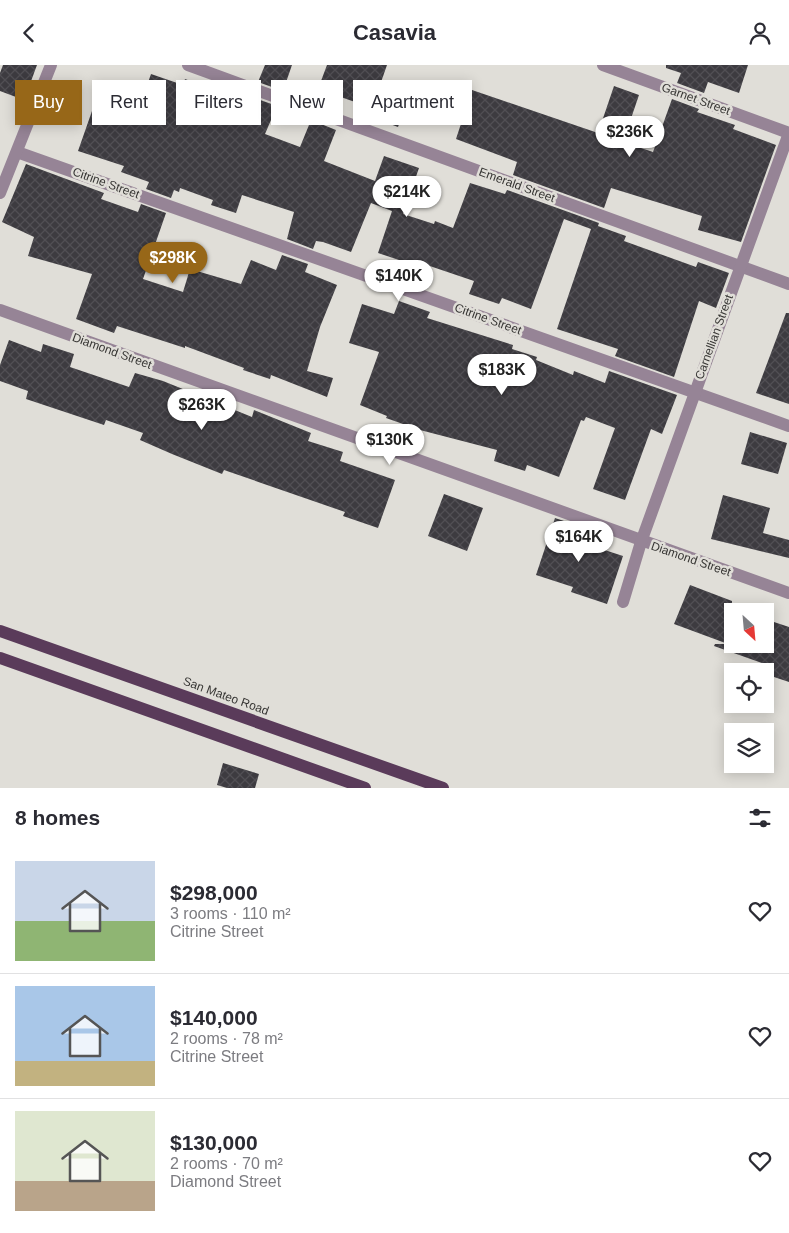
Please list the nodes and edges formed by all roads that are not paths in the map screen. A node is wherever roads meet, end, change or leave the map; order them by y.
1 (51, 65) edge
2 (188, 65) edge
3 (603, 65) edge
4 (789, 133) edge
5 (17, 152) junction
6 (0, 193) edge
7 (740, 267) junction
8 (789, 284) edge
9 (0, 310) edge
10 (695, 392) junction
11 (789, 426) edge
12 (641, 542) junction
13 (789, 593) edge
14 (622, 602) dead end
15 (0, 631) edge
16 (0, 658) edge
17 (365, 788) edge
18 (443, 788) edge

1 - 5 street
2 - 7 street, Emerald Street
3 - 4 street, Garnet Street
4 - 7 street, Carnellian Street
5 - 6 street
5 - 10 street, Citrine Street
7 - 8 street, Emerald Street
7 - 10 street, Carnellian Street
9 - 12 street, Diamond Street
10 - 11 street, Citrine Street
10 - 12 street, Carnellian Street
12 - 13 street, Diamond Street
12 - 14 street, Carnellian Street
15 - 18 main road, San Mateo Road
16 - 17 main road

